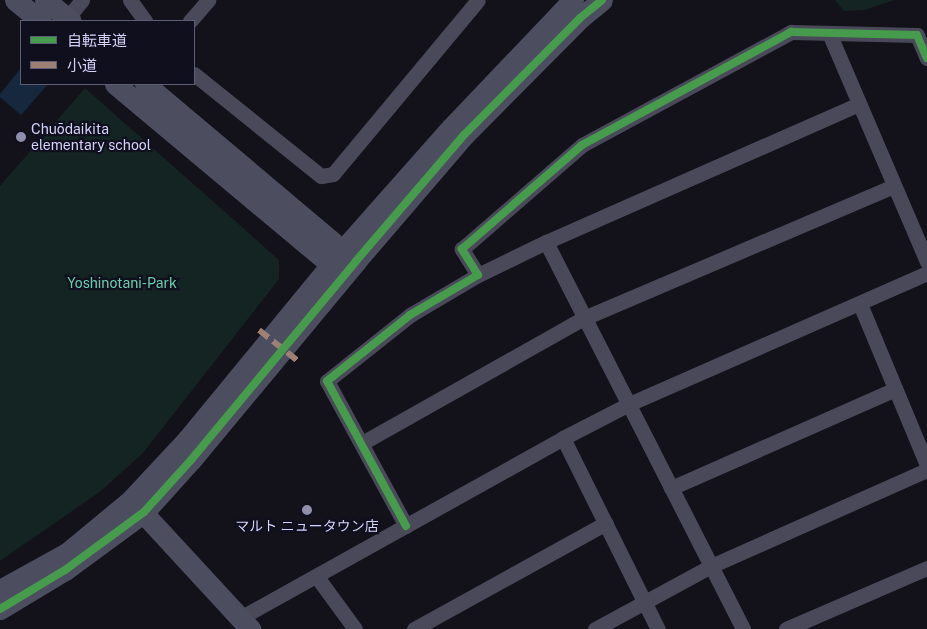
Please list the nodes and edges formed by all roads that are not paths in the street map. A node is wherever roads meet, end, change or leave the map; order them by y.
1 (15, 0) edge
2 (45, 0) edge
3 (82, 0) edge
4 (130, 0) edge
5 (208, 0) edge
6 (478, 0) edge
7 (573, 0) edge
8 (602, 0) edge
9 (40, 20) edge
10 (68, 20) edge
11 (144, 20) edge
12 (191, 20) edge
13 (829, 33) junction
14 (927, 58) edge
15 (195, 75) edge
16 (116, 85) edge
17 (146, 85) edge
18 (859, 104) junction
19 (894, 186) junction
20 (546, 242) junction
21 (927, 262) edge
22 (343, 264) junction
23 (927, 273) edge
24 (478, 276) junction
25 (860, 304) junction
26 (584, 318) junction
27 (895, 389) junction
28 (629, 404) junction
29 (562, 438) junction
30 (362, 443) junction
31 (927, 465) edge
32 (927, 470) edge
33 (671, 488) junction
34 (137, 506) junction
35 (606, 523) junction
36 (406, 526) junction
37 (711, 566) junction
38 (927, 568) edge
39 (317, 576) junction
40 (0, 590) edge
41 (644, 602) junction
42 (0, 609) edge
43 (245, 623) edge
44 (355, 629) edge
45 (414, 629) edge
46 (595, 629) edge
47 (658, 629) edge
48 (743, 629) edge
49 (786, 629) edge

1 - 9 street
2 - 10 street
3 - 10 street
4 - 11 street
5 - 12 street
6 - 15 street
7 - 22 street
8 - 22 street
13 - 14 street
13 - 18 street
13 - 24 street
16 - 22 street
17 - 22 street
18 - 19 street
18 - 20 street
19 - 21 street
19 - 26 street
20 - 24 street
20 - 26 street
22 - 34 street
23 - 25 street
24 - 30 street
25 - 27 street
25 - 28 street
26 - 28 street
26 - 30 street
27 - 31 street
27 - 33 street
28 - 29 street
28 - 33 street
29 - 35 street
29 - 36 street
30 - 36 street
32 - 37 street
33 - 37 street
34 - 40 street
34 - 42 street
34 - 43 street
35 - 41 street
35 - 45 street
36 - 39 street
37 - 41 street
37 - 48 street
38 - 49 street
39 - 43 street
39 - 44 street
41 - 46 street
41 - 47 street

